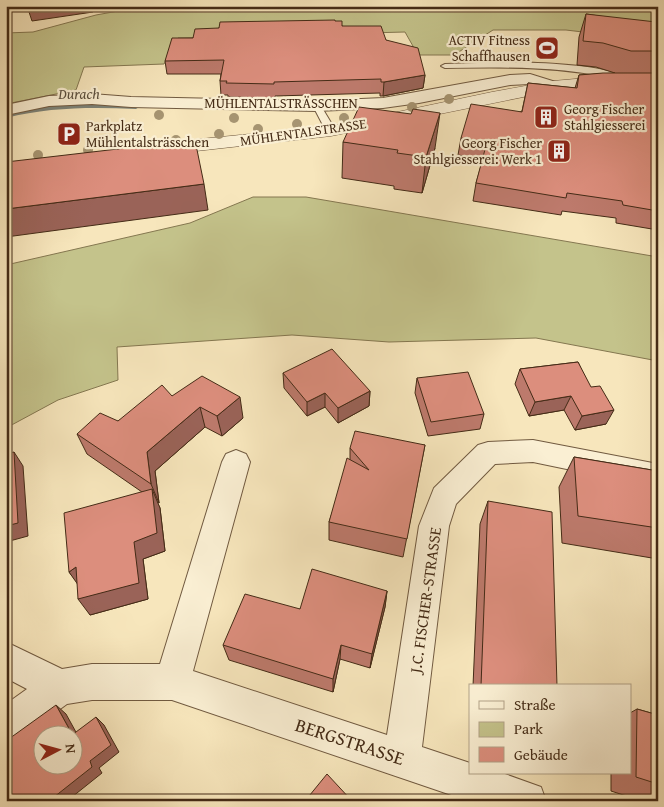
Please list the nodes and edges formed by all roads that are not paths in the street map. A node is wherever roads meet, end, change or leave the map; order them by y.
1 (445, 66) dead end
2 (632, 81) junction
3 (658, 82) edge
4 (552, 86) junction
5 (317, 106) junction
6 (6, 110) edge
7 (331, 132) junction
8 (143, 151) edge
9 (236, 462) dead end
10 (658, 476) edge
11 (6, 659) edge
12 (172, 682) junction
13 (60, 687) junction
14 (6, 726) edge
15 (402, 758) junction
16 (528, 801) edge

1 - 2 lane
2 - 3 street, MÜHLENTALSTRASSE
2 - 4 street, MÜHLENTALSTRASSE
4 - 5 street, MÜHLENTALSTRÄSSCHEN
4 - 7 street, MÜHLENTALSTRASSE
5 - 6 street, MÜHLENTALSTRÄSSCHEN
5 - 7 lane
7 - 8 street, MÜHLENTALSTRASSE
9 - 12 street
10 - 15 street, J.C. FISCHER-STRASSE
11 - 13 street
12 - 13 street, BERGSTRASSE
12 - 15 street, BERGSTRASSE
13 - 14 street, BERGSTRASSE
15 - 16 street, BERGSTRASSE

